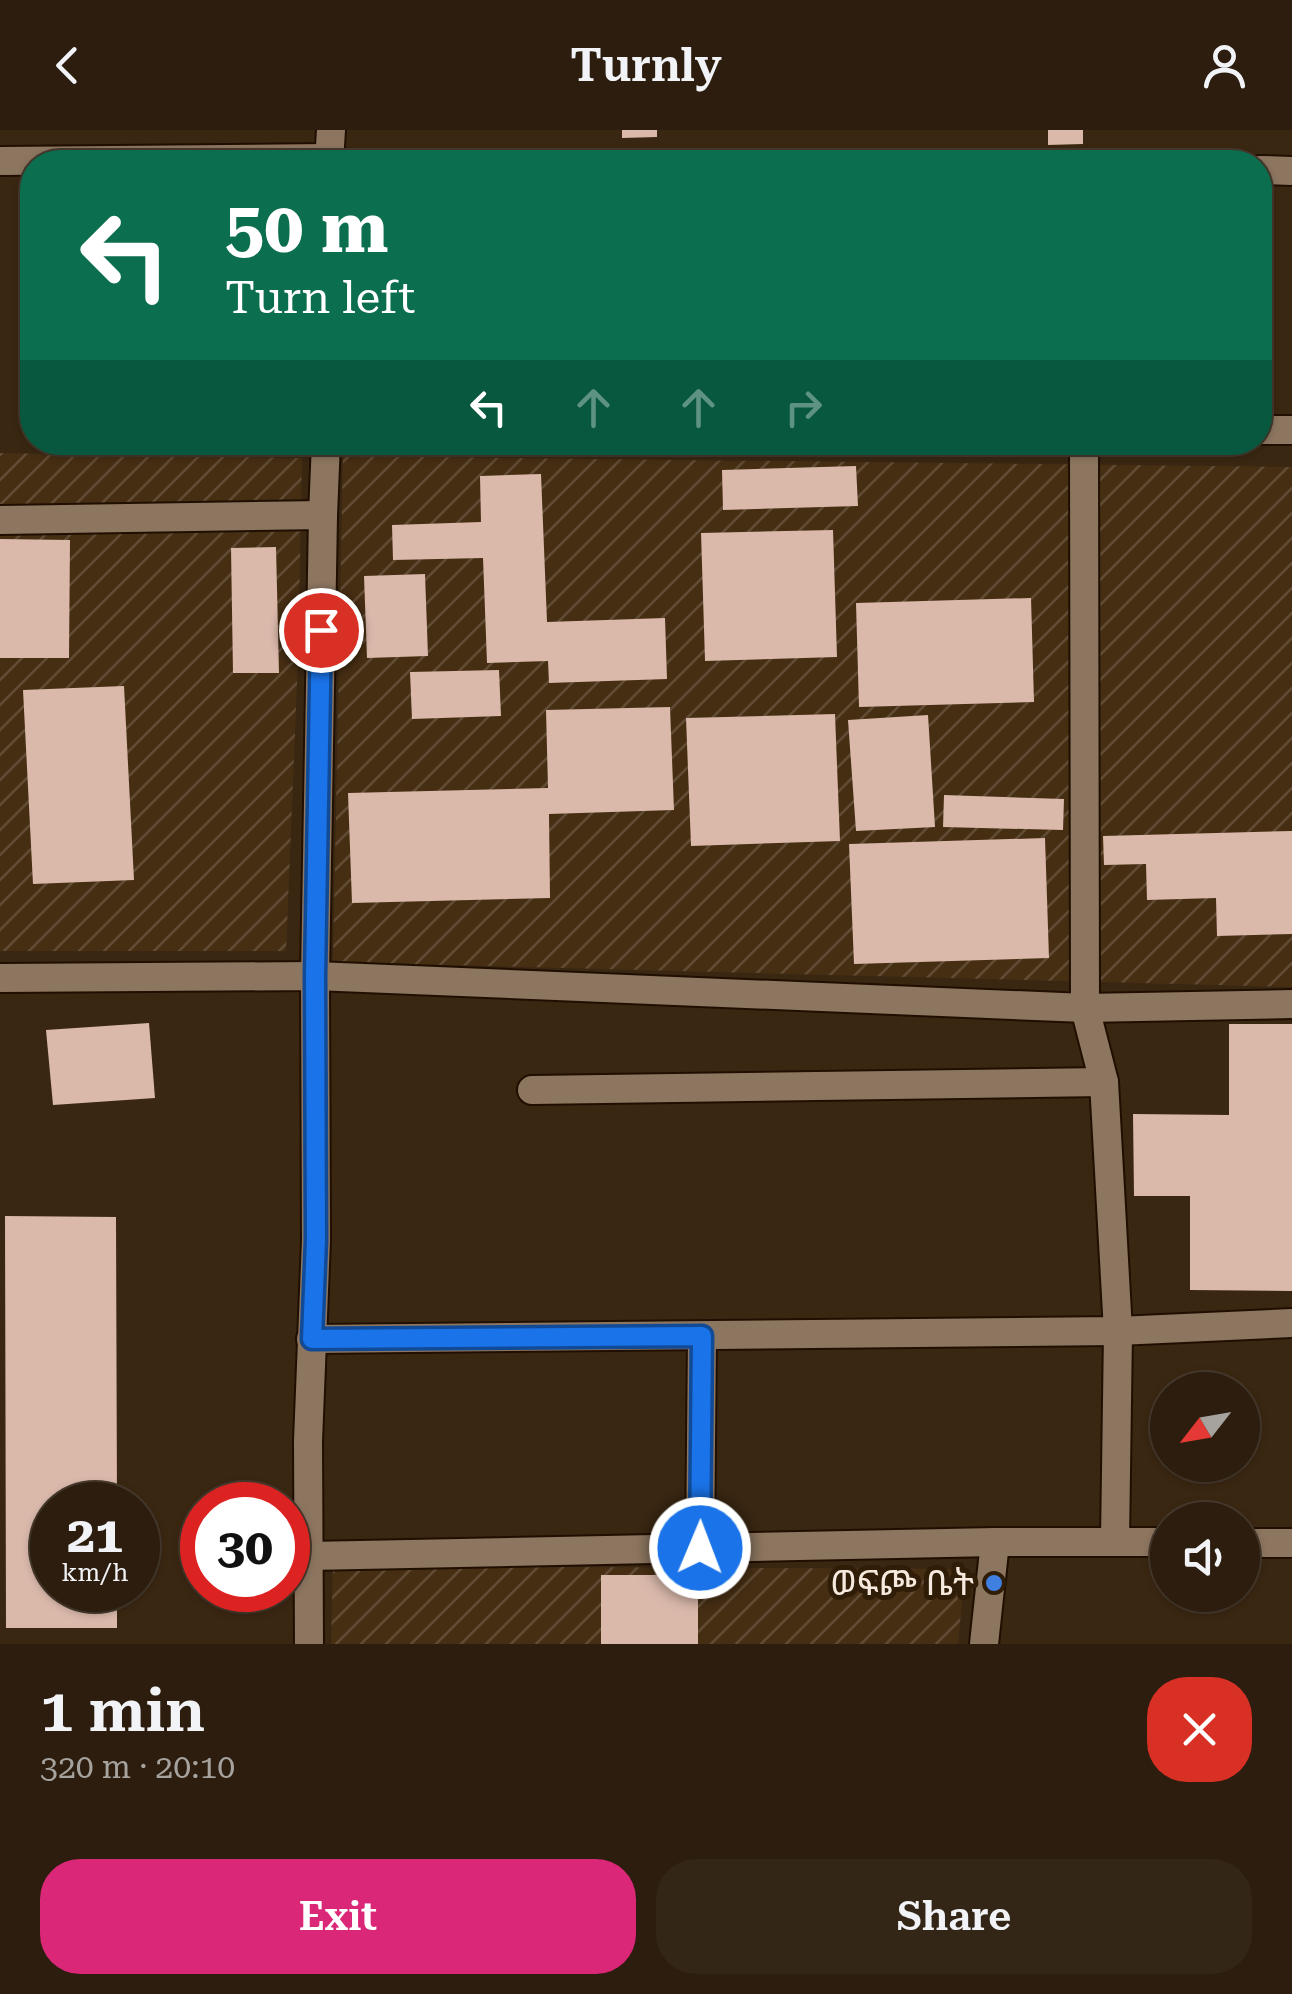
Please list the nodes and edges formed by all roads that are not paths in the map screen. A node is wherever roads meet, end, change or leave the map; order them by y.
1 (325, 455) edge
2 (1084, 455) edge
3 (323, 515) junction
4 (0, 520) edge
5 (315, 976) junction
6 (0, 978) edge
7 (1292, 1004) edge
8 (1085, 1008) junction
9 (1104, 1082) junction
10 (532, 1090) dead end
11 (1292, 1323) edge
12 (1118, 1331) junction
13 (702, 1336) junction
14 (312, 1339) junction
15 (308, 1482) edge
16 (1115, 1541) junction
17 (995, 1542) junction
18 (1150, 1542) edge
19 (1260, 1542) edge
20 (1292, 1543) edge
21 (700, 1548) junction
22 (310, 1556) edge
23 (309, 1612) edge
24 (309, 1644) edge
25 (984, 1644) edge

1 - 3 street
2 - 8 street
3 - 4 street
3 - 5 street
5 - 6 street
5 - 8 street
5 - 14 street
7 - 8 street
8 - 9 street
9 - 10 street
9 - 12 street
11 - 12 street
12 - 13 street
12 - 16 street
13 - 14 street
13 - 21 street
14 - 15 street
16 - 17 street
16 - 18 street
17 - 21 street
17 - 25 street
19 - 20 street
21 - 22 street
23 - 24 street

